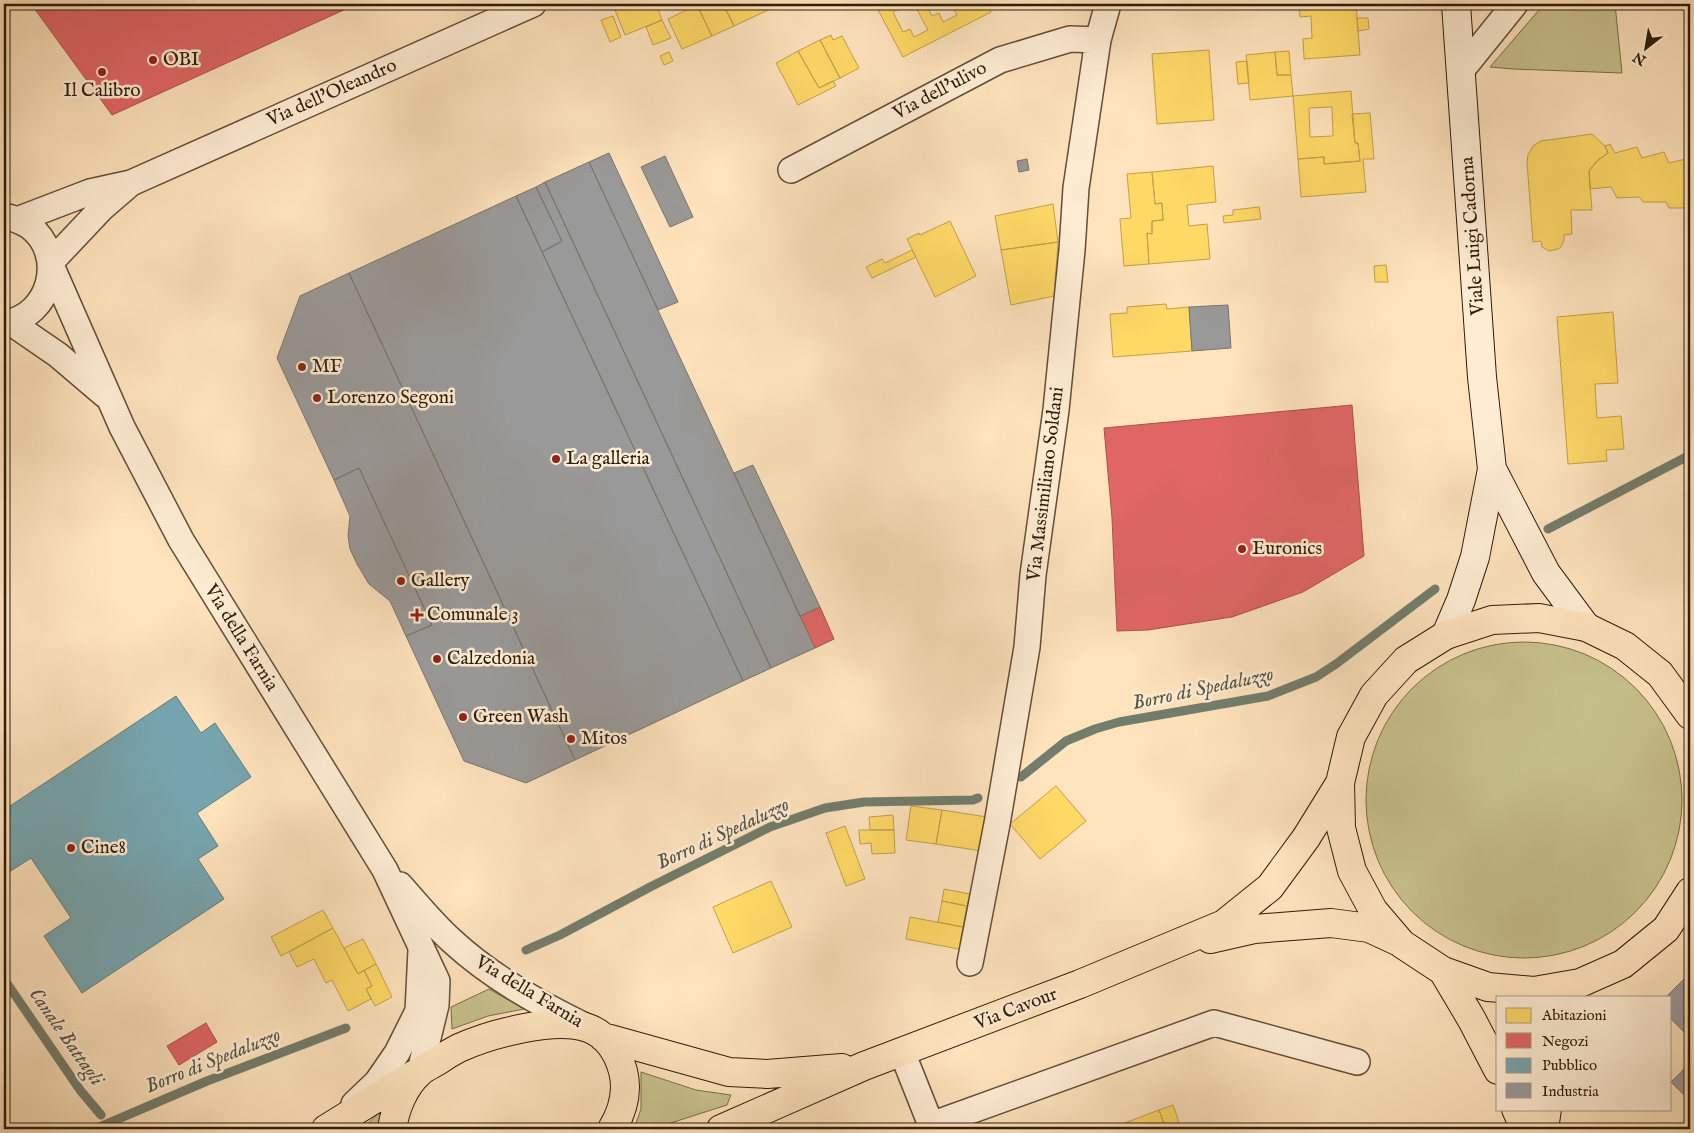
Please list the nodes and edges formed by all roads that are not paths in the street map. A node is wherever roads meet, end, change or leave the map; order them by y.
1 (533, 4) edge
2 (1108, 4) edge
3 (1456, 4) edge
4 (1515, 4) edge
5 (1098, 40) junction
6 (1461, 70) junction
7 (791, 170) dead end
8 (131, 182) junction
9 (7, 217) edge
10 (50, 263) junction
11 (7, 322) edge
12 (110, 400) junction
13 (1492, 469) junction
14 (1586, 627) junction
15 (1446, 635) junction
16 (1660, 674) junction
17 (1690, 682) edge
18 (1690, 715) edge
19 (1340, 783) junction
20 (385, 870) junction
21 (1690, 892) edge
22 (1402, 944) junction
23 (1167, 948) junction
24 (421, 950) junction
25 (970, 963) dead end
26 (1623, 964) junction
27 (1443, 971) junction
28 (1599, 996) edge
29 (596, 1033) junction
30 (902, 1052) junction
31 (1357, 1062) dead end
32 (864, 1066) junction
33 (1496, 1066) edge
34 (420, 1071) junction
35 (1516, 1110) edge
36 (1546, 1110) edge
37 (331, 1126) edge
38 (932, 1127) edge
39 (392, 1129) edge
40 (612, 1129) edge
41 (721, 1129) edge
42 (1525, 1129) edge
43 (1544, 1129) edge

1 - 8 street, Via dell'Oleandro
2 - 5 street, Via Massimiliano Soldani
3 - 6 street, Viale Luigi Cadorna
4 - 6 street
5 - 7 street, Via dell'ulivo
5 - 25 street, Via Massimiliano Soldani
6 - 13 street, Viale Luigi Cadorna
8 - 9 street, Via dell'Oleandro
8 - 10 street, Via dell'Oleandro
9 - 10 street, Via della Farnia
10 - 11 street, Via della Farnia
10 - 12 street, Via della Farnia
11 - 12 street, Via della Farnia
12 - 20 street, Via della Farnia
13 - 14 street, Viale Luigi Cadorna
13 - 15 street, Viale Luigi Cadorna
14 - 15 main road
14 - 16 main road
15 - 19 main road
16 - 17 main road
16 - 18 main road
19 - 22 main road
19 - 23 main road, Via Cavour
20 - 24 street, Via della Farnia
20 - 29 street, Via della Farnia
21 - 26 main road
22 - 23 main road, Via Cavour
22 - 27 main road
23 - 30 main road, Via Cavour
24 - 34 street, Via della Farnia
24 - 37 street, Via della Farnia
26 - 27 main road
26 - 28 main road
27 - 33 main road
29 - 32 main road, Via Cavour
29 - 34 main road, Via Cavour
29 - 40 main road
30 - 32 main road, Via Cavour
30 - 38 street
31 - 38 street
32 - 41 main road, Via Cavour
34 - 37 main road, Via Cavour
34 - 39 main road, Via Cavour
35 - 42 main road
36 - 43 main road

